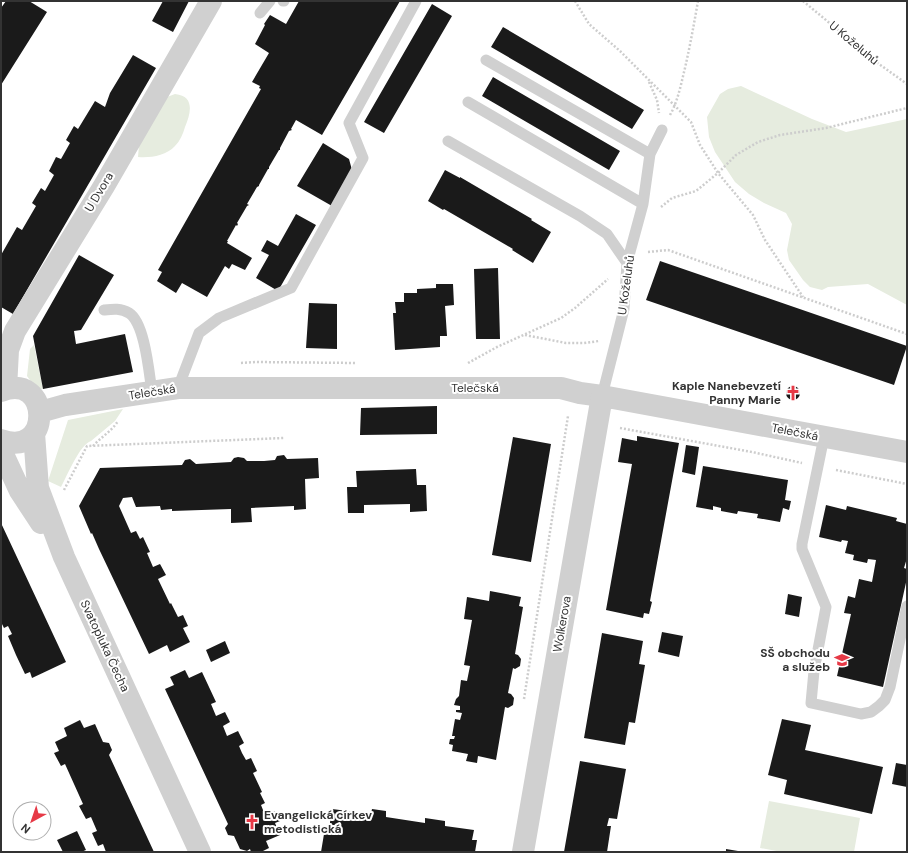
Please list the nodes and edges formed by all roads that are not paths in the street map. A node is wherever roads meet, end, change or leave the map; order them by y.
1 (211, 1) edge
2 (270, 1) edge
3 (416, 1) edge
4 (260, 13) dead end
5 (486, 60) dead end
6 (468, 102) dead end
7 (662, 130) road end
8 (448, 141) dead end
9 (650, 154) junction
10 (643, 204) junction
11 (627, 263) junction
12 (104, 310) dead end
13 (178, 388) junction
14 (3, 390) edge
15 (152, 392) junction
16 (602, 396) junction
17 (40, 412) junction
18 (34, 433) junction
19 (824, 437) junction
20 (1, 440) edge
21 (1, 450) edge
22 (907, 452) edge
23 (64, 557) junction
24 (907, 606) edge
25 (200, 852) edge
26 (523, 852) edge

1 - 14 street, U Dvora
2 - 4 lane
3 - 13 lane
5 - 9 lane
6 - 10 lane
7 - 9 lane, U Koželuhů
8 - 11 lane
9 - 10 lane, U Koželuhů
10 - 11 lane, U Koželuhů
11 - 16 lane, U Koželuhů
12 - 15 lane
13 - 15 street, Telečská
13 - 16 street, Telečská
14 - 17 street
15 - 17 street, Telečská
16 - 19 street, Telečská
16 - 26 street, Wolkerova
17 - 18 street
18 - 20 street
18 - 23 street, Svatopluka Čecha
19 - 22 street, Telečská
19 - 24 lane
21 - 23 street
23 - 25 street, Svatopluka Čecha

